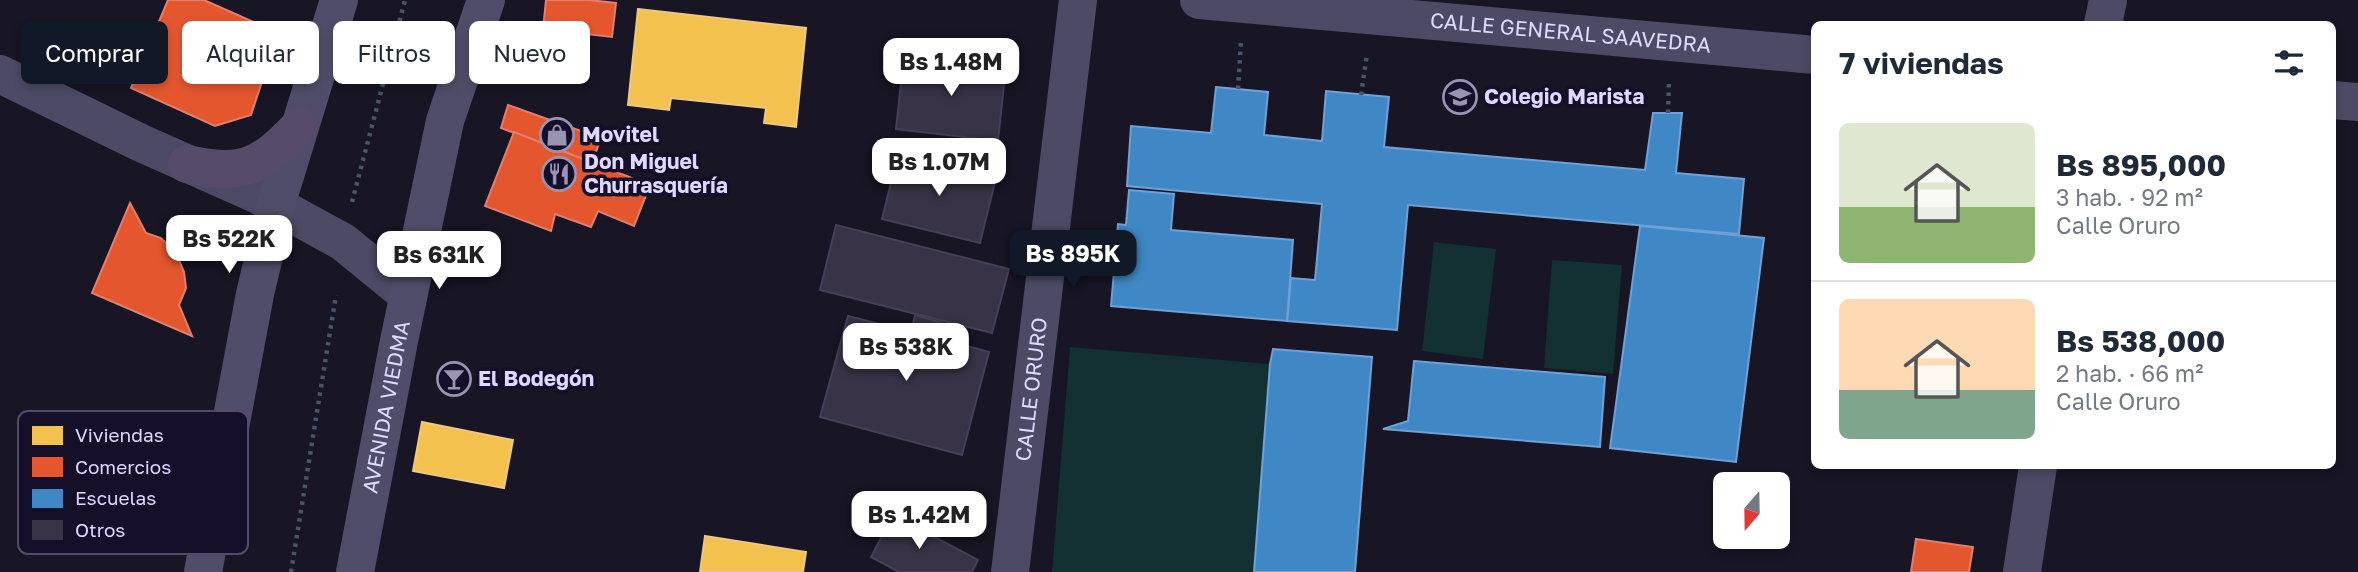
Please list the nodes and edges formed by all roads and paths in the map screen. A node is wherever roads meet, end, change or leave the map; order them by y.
1 (339, 0) edge
2 (405, 0) edge
3 (486, 0) edge
4 (1078, 0) edge
5 (1199, 0) edge
6 (2108, 0) edge
7 (1244, 4) junction
8 (2104, 21) edge
9 (1811, 55) edge
10 (0, 74) edge
11 (1238, 89) dead end
12 (2336, 100) edge
13 (2358, 102) edge
14 (300, 126) junction
15 (187, 164) junction
16 (275, 205) junction
17 (349, 215) dead end
18 (336, 295) dead end
19 (408, 295) junction
20 (233, 411) edge
21 (2038, 469) edge
22 (206, 554) edge
23 (203, 572) edge
24 (291, 572) edge
25 (355, 572) edge
26 (1010, 572) edge
27 (2022, 572) edge

1 - 14 main road
2 - 17 path
3 - 19 main road, AVENIDA VIEDMA
4 - 26 street, CALLE ORURO
5 - 7 street, CALLE GENERAL SAAVEDRA
6 - 8 street
7 - 9 street, CALLE GENERAL SAAVEDRA
7 - 11 path
10 - 15 street
12 - 13 street
14 - 15 main road
14 - 16 main road
15 - 16 street
16 - 19 street
16 - 20 main road
18 - 24 path
19 - 25 main road, AVENIDA VIEDMA
21 - 27 street
22 - 23 main road

